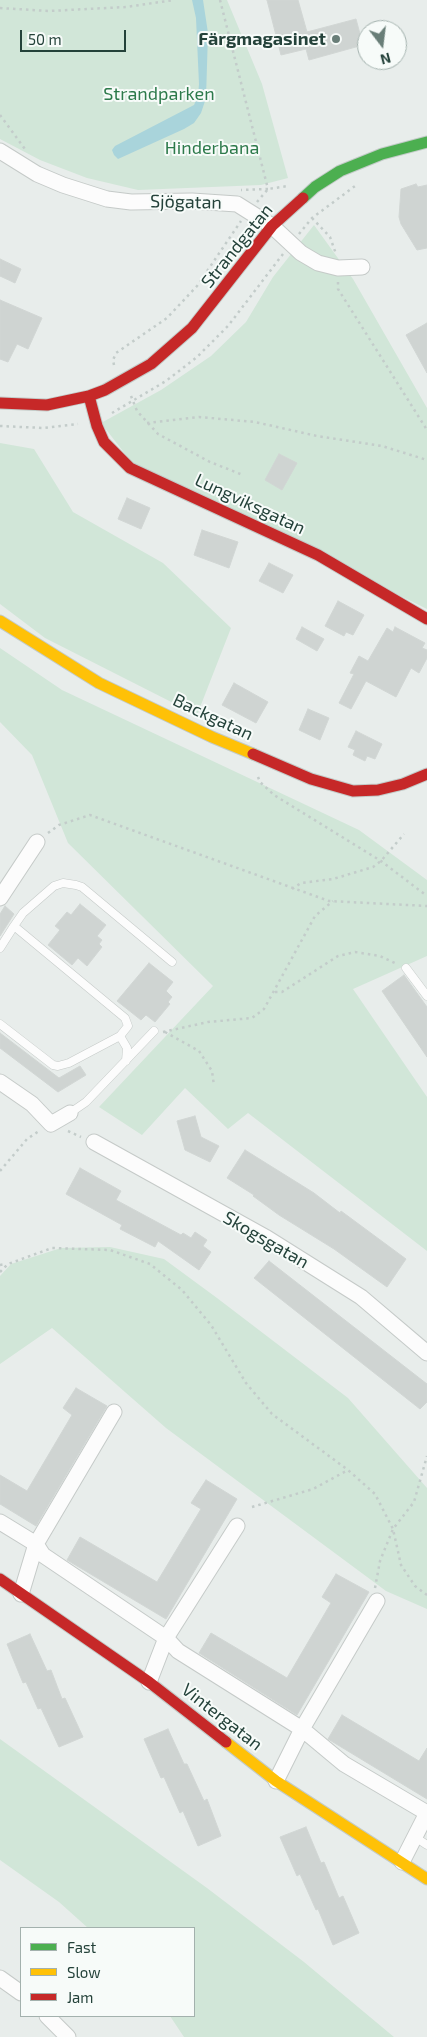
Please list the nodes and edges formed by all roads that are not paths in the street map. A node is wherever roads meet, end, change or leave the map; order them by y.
1 (427, 142) edge
2 (0, 151) edge
3 (272, 226) junction
4 (362, 267) dead end
5 (89, 396) junction
6 (0, 403) edge
7 (427, 619) edge
8 (0, 621) edge
9 (427, 774) edge
10 (37, 842) road end
11 (0, 898) edge
12 (14, 926) junction
13 (0, 948) edge
14 (172, 962) dead end
15 (406, 968) road end
16 (427, 996) edge
17 (0, 1024) edge
18 (154, 1031) road end
19 (120, 1036) junction
20 (126, 1061) junction
21 (0, 1082) edge
22 (70, 1113) joint
23 (94, 1142) road end
24 (427, 1353) edge
25 (114, 1412) dead end
26 (0, 1522) edge
27 (237, 1526) dead end
28 (36, 1544) junction
29 (0, 1579) edge
30 (21, 1594) junction
31 (377, 1601) road end
32 (166, 1638) junction
33 (148, 1682) junction
34 (302, 1729) junction
35 (276, 1781) junction
36 (427, 1813) edge
37 (421, 1841) edge
38 (402, 1862) junction
39 (427, 1879) edge
40 (0, 1978) edge
41 (20, 1992) edge
42 (48, 2017) edge
43 (68, 2037) edge

1 - 3 street, Strandgatan
2 - 3 street, Sjögatan
3 - 4 street, Sjögatan
3 - 5 street, Strandgatan
5 - 6 street, Strandgatan
5 - 7 street, Lungviksgatan
8 - 9 street, Backgatan
10 - 11 street
12 - 13 lane
12 - 14 lane
12 - 19 lane
15 - 16 lane
17 - 19 lane
18 - 20 lane
19 - 20 lane
20 - 22 lane
21 - 22 street
23 - 24 street, Skogsgatan
25 - 28 street
26 - 28 street
27 - 32 street
28 - 30 street
28 - 32 street
29 - 30 street, Vintergatan
30 - 33 street, Vintergatan
31 - 34 street
32 - 33 street
32 - 34 street
33 - 35 street, Vintergatan
34 - 35 street
34 - 36 street
35 - 38 street, Vintergatan
36 - 37 street
37 - 38 street
38 - 39 street, Vintergatan
40 - 41 street
42 - 43 street

